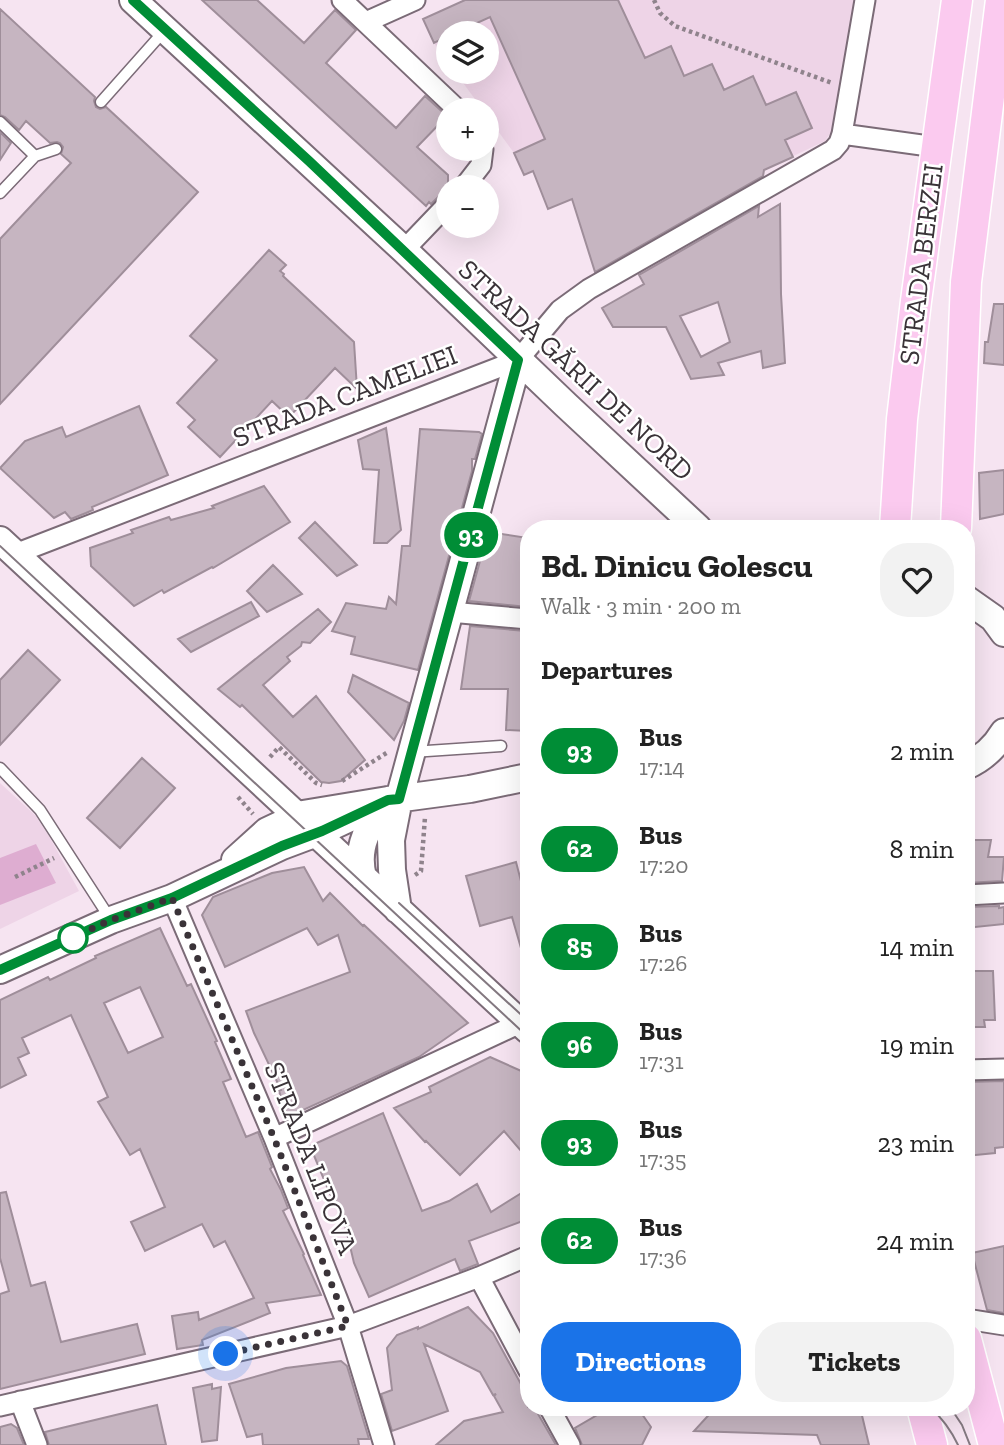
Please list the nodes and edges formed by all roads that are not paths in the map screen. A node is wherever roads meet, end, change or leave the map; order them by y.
1 (133, 0) edge
2 (342, 0) edge
3 (415, 0) edge
4 (865, 0) edge
5 (957, 0) edge
6 (1001, 0) edge
7 (366, 22) junction
8 (165, 30) junction
9 (445, 98) edge
10 (101, 102) dead end
11 (0, 122) edge
12 (842, 134) junction
13 (936, 147) junction
14 (56, 149) dead end
15 (35, 156) junction
16 (0, 192) edge
17 (436, 217) edge
18 (404, 250) junction
19 (518, 360) junction
20 (689, 520) edge
21 (896, 520) edge
22 (956, 520) edge
23 (8, 547) edge
24 (975, 605) edge
25 (450, 612) junction
26 (520, 618) edge
27 (1004, 633) edge
28 (1004, 732) edge
29 (501, 746) dead end
30 (412, 752) junction
31 (975, 762) edge
32 (0, 768) edge
33 (520, 779) edge
34 (394, 799) junction
35 (307, 825) junction
36 (363, 877) junction
37 (1004, 893) edge
38 (975, 895) edge
39 (172, 898) junction
40 (398, 910) junction
41 (111, 920) junction
42 (0, 970) edge
43 (520, 1020) edge
44 (520, 1028) edge
45 (1004, 1069) edge
46 (975, 1070) edge
47 (274, 1138) junction
48 (520, 1259) edge
49 (479, 1277) junction
50 (975, 1320) edge
51 (1004, 1325) edge
52 (348, 1326) junction
53 (520, 1353) edge
54 (975, 1373) edge
55 (20, 1401) junction
56 (0, 1406) edge
57 (554, 1416) edge
58 (924, 1416) edge
59 (37, 1445) edge
60 (384, 1445) edge
61 (570, 1445) edge
62 (932, 1445) edge
63 (994, 1445) edge

1 - 8 main road, STRADA GĂRII DE NORD
2 - 7 street
3 - 7 street
4 - 12 street
5 - 13 main road, STRADA BERZEI
6 - 22 main road, STRADA BERZEI
7 - 9 street
8 - 10 lane
8 - 18 main road, STRADA GĂRII DE NORD
11 - 15 lane
12 - 13 street
12 - 19 street, STRADA CAMELIEI
13 - 21 main road, STRADA BERZEI
14 - 15 lane
15 - 16 lane
17 - 18 street
18 - 19 main road, STRADA GĂRII DE NORD
19 - 20 main road, STRADA GĂRII DE NORD
19 - 23 street, STRADA CAMELIEI
19 - 25 main road
23 - 35 main road
24 - 27 main road
25 - 26 street
25 - 30 main road
28 - 31 main road
29 - 30 lane
30 - 34 main road
32 - 41 lane
33 - 34 main road
34 - 35 main road
34 - 36 main road
34 - 40 main road
35 - 36 main road
35 - 39 main road
36 - 40 main road
37 - 38 street
39 - 41 main road
39 - 47 street, STRADA LIPOVA
40 - 43 main road
41 - 42 main road
44 - 47 street
45 - 46 street
47 - 52 street, STRADA LIPOVA
48 - 49 street
49 - 52 street
49 - 53 street
50 - 51 street
52 - 55 street
52 - 60 street, STRADA LIPOVA
54 - 63 main road
55 - 56 street
55 - 59 street
57 - 61 street
58 - 62 main road

